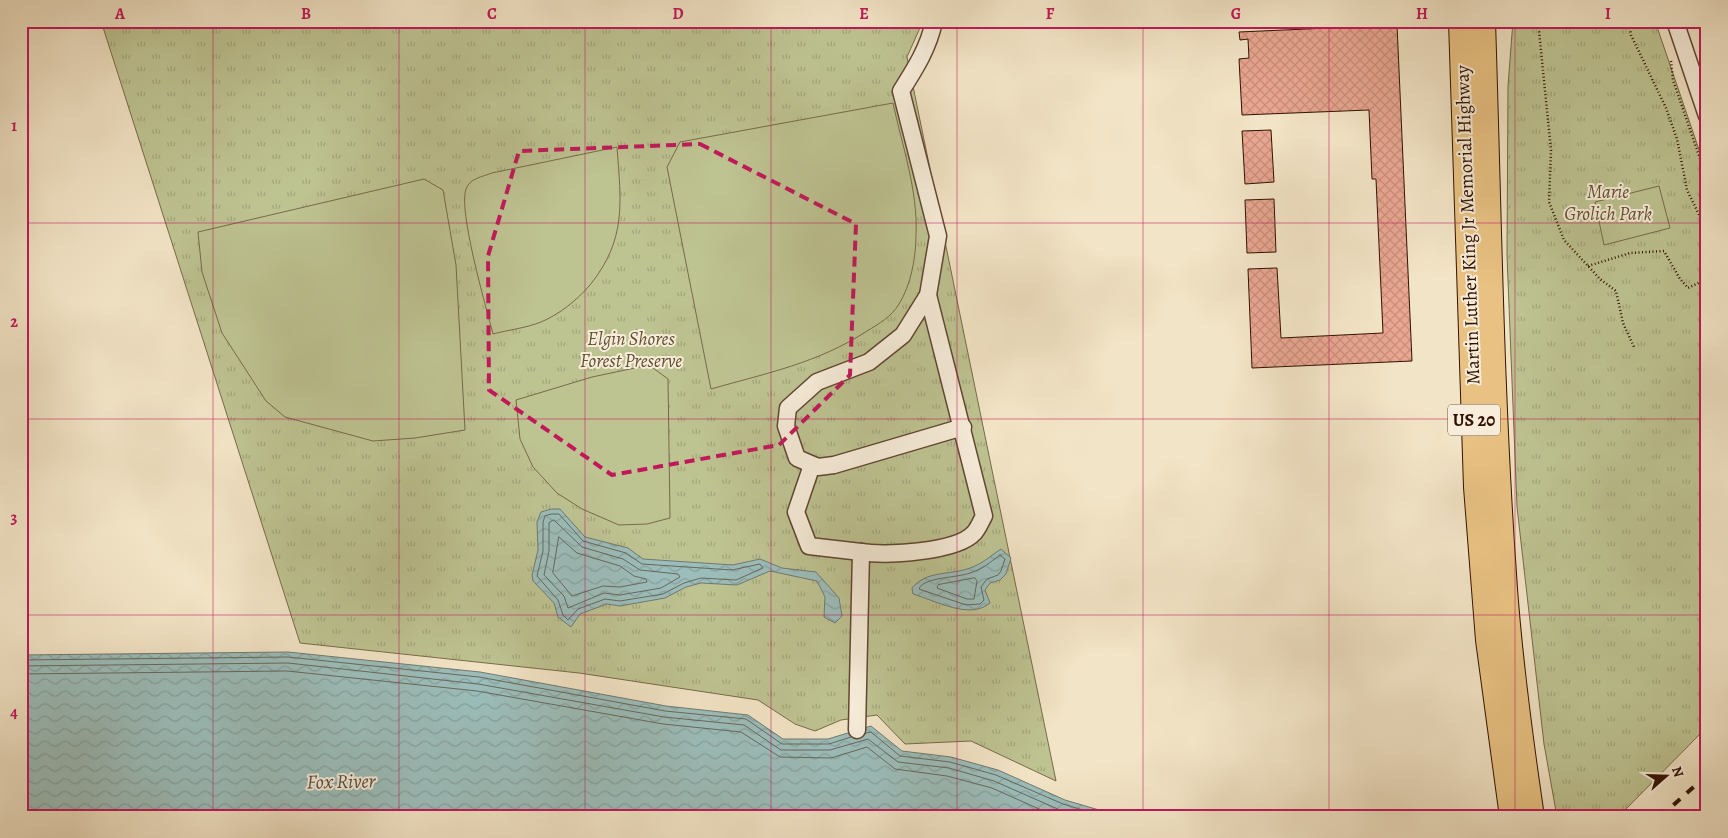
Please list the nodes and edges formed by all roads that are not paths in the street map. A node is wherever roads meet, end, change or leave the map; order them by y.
1 (934, 21) edge
2 (1448, 21) edge
3 (1461, 21) edge
4 (1483, 21) edge
5 (1497, 21) edge
6 (1675, 21) edge
7 (1702, 88) edge
8 (1707, 116) edge
9 (1488, 178) junction
10 (1467, 208) junction
11 (928, 295) junction
12 (963, 427) junction
13 (812, 465) junction
14 (861, 552) junction
15 (858, 730) dead end
16 (1512, 817) edge
17 (1532, 817) edge

1 - 11 street
2 - 10 highway
3 - 10 highway, Martin Luther King Jr Memorial Highway / US 20
4 - 9 highway, Martin Luther King Jr Memorial Highway / US 20
5 - 9 highway
6 - 7 street
7 - 8 street
9 - 17 highway, Martin Luther King Jr Memorial Highway / US 20
10 - 16 highway, Martin Luther King Jr Memorial Highway / US 20
11 - 12 street
11 - 13 street
12 - 13 street
12 - 14 street
13 - 14 street
14 - 15 street

